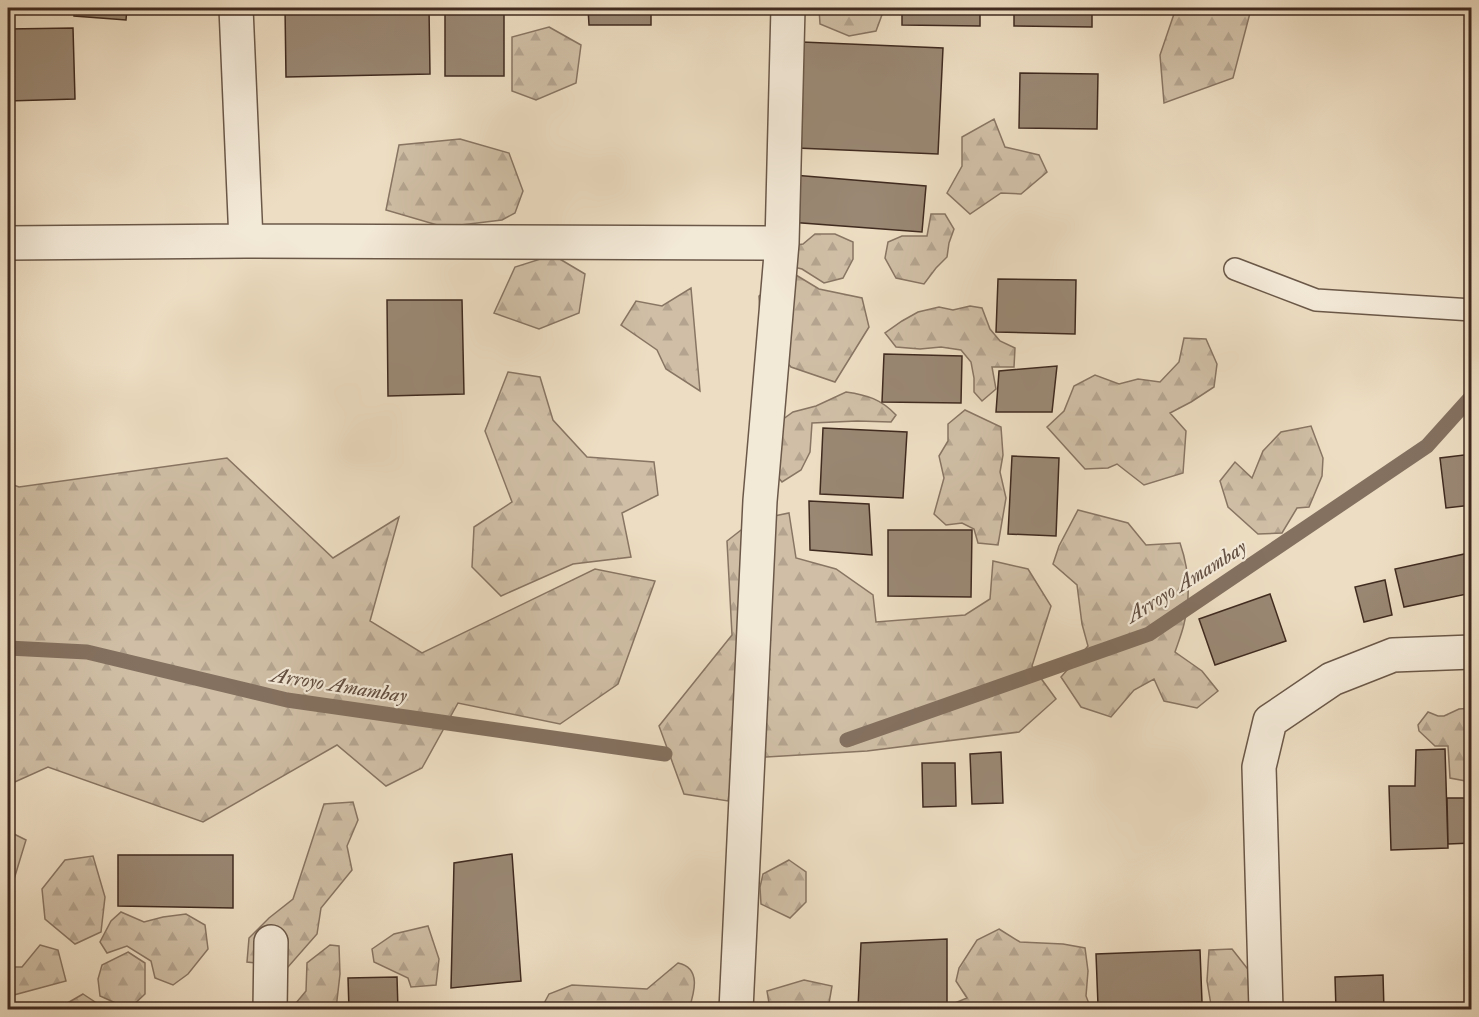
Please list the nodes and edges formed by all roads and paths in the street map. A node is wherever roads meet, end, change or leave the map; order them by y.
1 (236, 8) edge
2 (788, 8) edge
3 (246, 241) junction
4 (8, 243) edge
5 (782, 243) junction
6 (1235, 269) dead end
7 (1472, 310) edge
8 (1472, 652) edge
9 (271, 942) dead end
10 (270, 1010) edge
11 (736, 1010) edge
12 (1266, 1010) edge

1 - 3 street
2 - 5 street
3 - 4 street
3 - 5 street
5 - 11 street
6 - 7 lane
8 - 12 street
9 - 10 street

